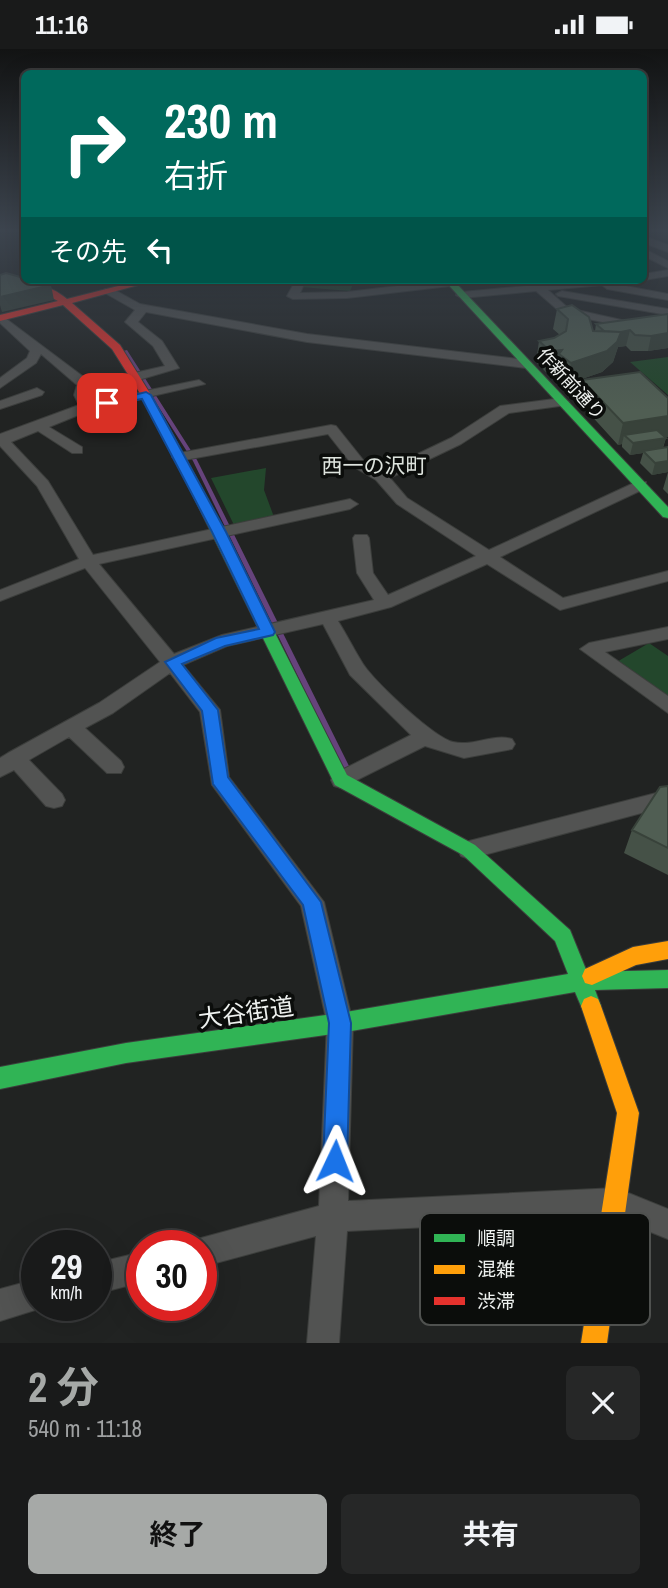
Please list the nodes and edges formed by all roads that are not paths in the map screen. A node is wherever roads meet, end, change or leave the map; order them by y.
1 (44, 290) edge
2 (296, 290) edge
3 (401, 290) edge
4 (457, 290) edge
5 (542, 290) edge
6 (548, 290) edge
7 (633, 290) edge
8 (109, 291) joint
9 (668, 297) edge
10 (67, 301) junction
11 (143, 308) junction
12 (564, 311) junction
13 (668, 312) edge
14 (1, 318) edge
15 (590, 334) edge
16 (608, 334) edge
17 (32, 345) junction
18 (526, 364) junction
19 (135, 377) junction
20 (0, 384) edge
21 (199, 384) dead end
22 (37, 392) dead end
23 (146, 395) junction
24 (562, 402) junction
25 (0, 405) edge
26 (87, 407) junction
27 (39, 426) junction
28 (1, 440) edge
29 (77, 450) dead end
30 (179, 457) junction
31 (381, 477) junction
32 (640, 485) junction
33 (350, 504) dead end
34 (668, 514) edge
35 (219, 532) junction
36 (361, 538) dead end
37 (484, 557) junction
38 (88, 561) junction
39 (668, 576) edge
40 (0, 596) edge
41 (385, 603) junction
42 (328, 618) junction
43 (267, 632) junction
44 (668, 633) edge
45 (173, 662) junction
46 (668, 706) edge
47 (70, 726) junction
48 (425, 737) junction
49 (505, 744) dead end
50 (8, 763) edge
51 (114, 767) dead end
52 (341, 780) junction
53 (668, 798) edge
54 (54, 800) dead end
55 (469, 850) junction
56 (668, 950) edge
57 (668, 979) edge
58 (582, 981) junction
59 (340, 1023) junction
60 (0, 1078) edge
61 (616, 1203) junction
62 (614, 1213) edge
63 (641, 1213) edge
64 (333, 1217) junction
65 (650, 1217) edge
66 (668, 1224) edge
67 (217, 1248) edge
68 (21, 1299) edge
69 (0, 1305) edge
70 (597, 1325) edge
71 (323, 1343) edge
72 (594, 1343) edge

1 - 10 street
2 - 3 street
4 - 18 street, 作新前通り
5 - 12 street
6 - 13 street
7 - 9 street
8 - 10 street
8 - 11 street
10 - 14 street
10 - 19 street
11 - 18 street
11 - 19 street
12 - 15 street
12 - 16 street
14 - 17 street
17 - 20 street
17 - 26 street
18 - 24 street, 作新前通り
19 - 23 street
21 - 23 street
22 - 25 street
23 - 26 street
23 - 30 street
24 - 31 street
24 - 32 street, 作新前通り
26 - 27 street
27 - 28 street
27 - 29 street
28 - 38 street
30 - 31 street
30 - 35 street
31 - 37 street
32 - 34 street, 作新前通り
32 - 37 street
33 - 35 street
35 - 38 street
35 - 43 street
36 - 41 street
37 - 39 street
37 - 41 street
38 - 40 street
38 - 45 street
41 - 42 street
42 - 43 street
42 - 48 street
43 - 45 street
43 - 52 street
44 - 46 street
45 - 47 street
45 - 59 street
47 - 50 street
47 - 51 street
48 - 49 street
48 - 52 street
50 - 54 street
52 - 55 street
53 - 55 street
55 - 58 street
56 - 58 street, 大谷街道
57 - 58 street, 大谷街道
58 - 59 street, 大谷街道
58 - 61 street
59 - 60 street, 大谷街道
59 - 64 street
61 - 62 street
61 - 63 street
61 - 64 street
64 - 67 street
64 - 71 street
65 - 66 street
68 - 69 street
70 - 72 street

